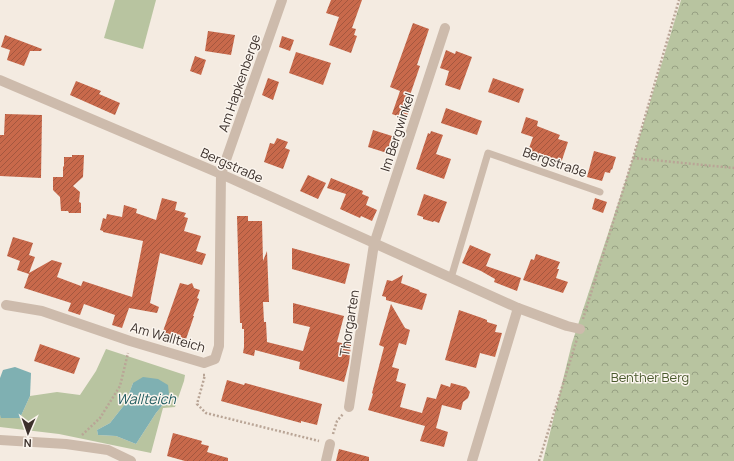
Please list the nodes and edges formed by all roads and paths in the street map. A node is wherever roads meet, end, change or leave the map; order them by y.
1 (282, 0) edge
2 (680, 0) edge
3 (445, 28) dead end
4 (0, 80) edge
5 (633, 158) junction
6 (734, 168) edge
7 (221, 174) junction
8 (600, 192) dead end
9 (374, 244) junction
10 (451, 278) junction
11 (6, 306) dead end
12 (518, 308) junction
13 (580, 329) junction
14 (128, 352) dead end
15 (198, 373) dead end
16 (349, 407) joint
17 (0, 440) edge
18 (330, 444) junction
19 (72, 445) junction
20 (132, 461) edge
21 (326, 461) edge
22 (472, 461) edge
23 (539, 461) edge

1 - 7 street, Am Hapkenberge
2 - 5 path
3 - 9 street, Im Bergwinkel
4 - 7 street, Bergstraße
5 - 6 path
5 - 13 path
7 - 9 street, Bergstraße
7 - 11 street, Am Wallteich
8 - 10 lane, Bergstraße
9 - 10 street, Bergstraße
9 - 16 street, Thorgarten
10 - 12 street, Bergstraße
12 - 13 street, Bergstraße
12 - 22 street
13 - 23 path
14 - 19 path
15 - 18 path
16 - 18 path
17 - 19 street
18 - 21 street
19 - 20 street

